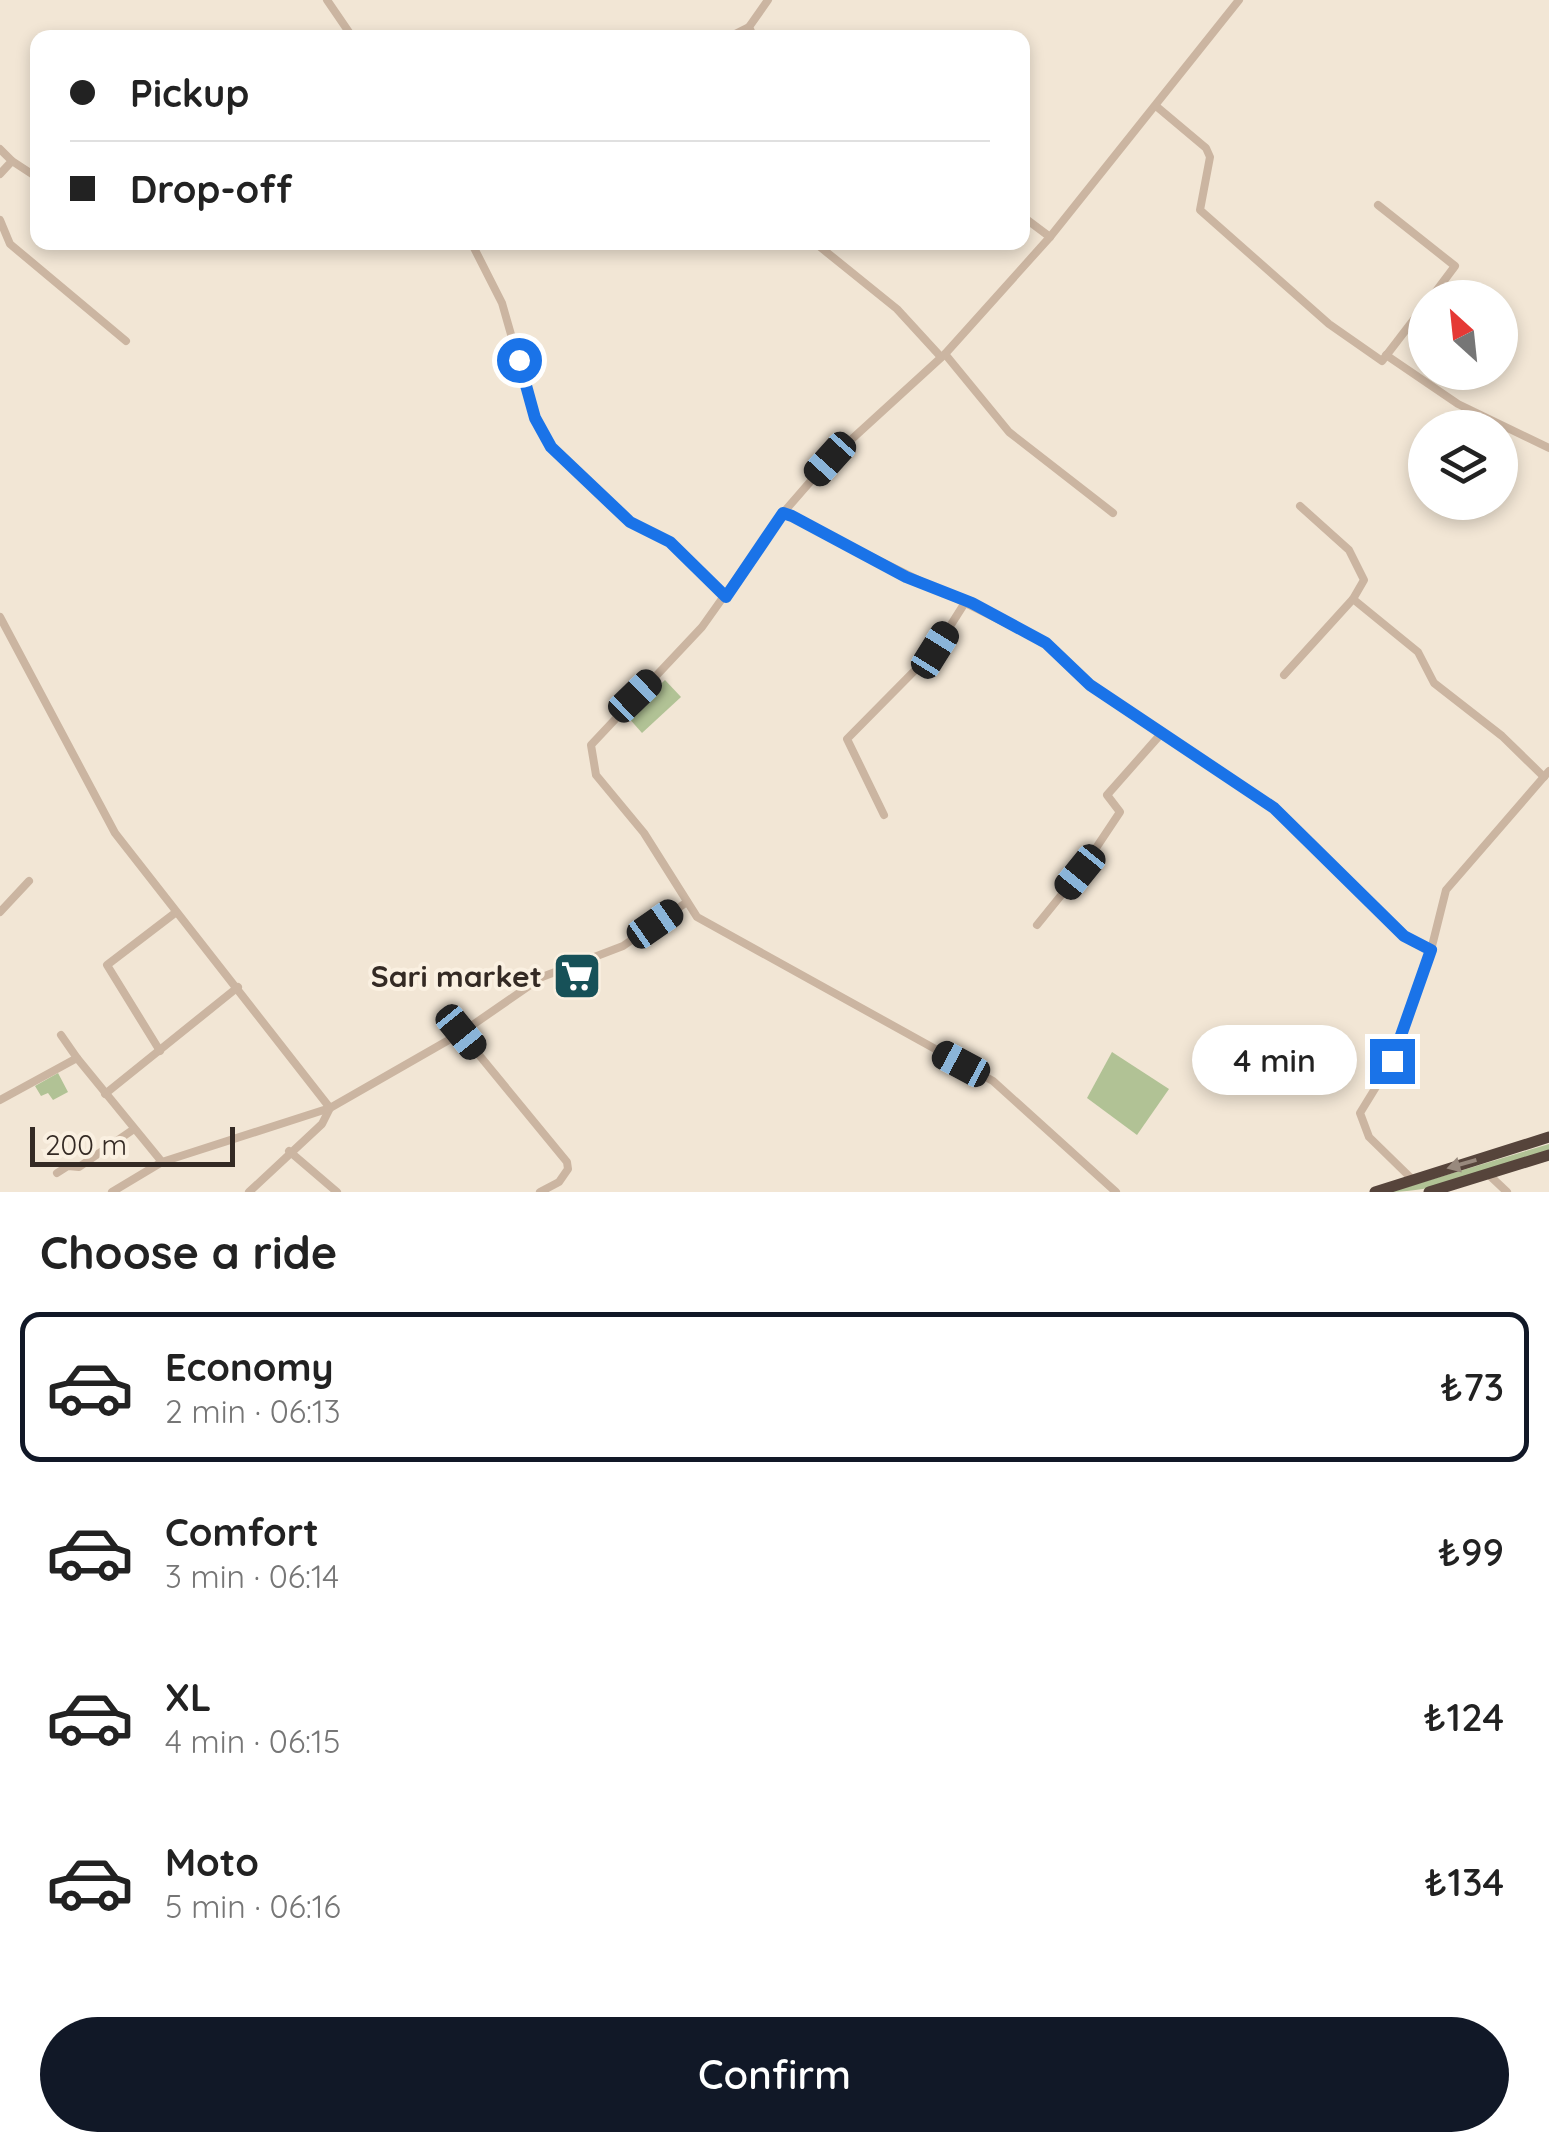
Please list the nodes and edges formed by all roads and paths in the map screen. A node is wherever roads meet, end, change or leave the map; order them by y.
1 (327, 0) edge
2 (768, 0) edge
3 (1239, 0) edge
4 (748, 27) junction
5 (348, 30) edge
6 (742, 30) edge
7 (750, 30) edge
8 (1156, 106) junction
9 (0, 149) edge
10 (12, 161) junction
11 (30, 173) edge
12 (0, 174) edge
13 (1378, 205) dead end
14 (0, 220) edge
15 (1030, 222) edge
16 (1050, 237) junction
17 (475, 250) edge
18 (824, 250) edge
19 (1444, 280) edge
20 (1408, 327) edge
21 (126, 341) dead end
22 (943, 355) junction
23 (1386, 355) junction
24 (1549, 448) edge
25 (1300, 506) dead end
26 (783, 513) junction
27 (1113, 513) dead end
28 (726, 597) junction
29 (1354, 598) junction
30 (966, 601) junction
31 (0, 617) edge
32 (1284, 675) dead end
33 (1160, 735) junction
34 (1546, 774) edge
35 (884, 815) dead end
36 (29, 881) dead end
37 (687, 902) junction
38 (0, 912) edge
39 (175, 913) junction
40 (1037, 925) dead end
41 (1431, 950) junction
42 (238, 987) junction
43 (461, 1032) junction
44 (61, 1034) dead end
45 (160, 1051) junction
46 (77, 1058) junction
47 (106, 1094) junction
48 (0, 1100) edge
49 (330, 1108) junction
50 (134, 1129) junction
51 (1549, 1137) edge
52 (289, 1151) junction
53 (1549, 1155) edge
54 (162, 1162) junction
55 (57, 1173) dead end
56 (1488, 1174) junction
57 (1412, 1179) junction
58 (112, 1192) edge
59 (249, 1192) edge
60 (337, 1192) edge
61 (540, 1192) edge
62 (1116, 1192) edge
63 (1375, 1192) edge
64 (1429, 1192) edge
65 (1508, 1192) edge

1 - 5 street
2 - 4 street
3 - 8 street
4 - 6 street
4 - 7 street
8 - 16 street
8 - 23 street
9 - 10 street
10 - 11 street
10 - 12 street
13 - 19 street
14 - 21 street
15 - 16 street
16 - 22 street
17 - 28 street
18 - 22 street
20 - 23 street
22 - 26 street
22 - 27 street
23 - 24 street
25 - 29 street
26 - 28 street
26 - 30 street
28 - 37 street
29 - 32 street
29 - 34 street
30 - 33 street
30 - 35 street
31 - 39 street
33 - 40 street
33 - 41 street
34 - 41 street
36 - 38 street
37 - 43 street
37 - 62 street
39 - 42 street
39 - 45 street
41 - 57 street
42 - 45 street
42 - 49 street
43 - 49 street
43 - 61 street
44 - 46 street
45 - 47 street
46 - 47 street
46 - 48 street
47 - 50 street
49 - 52 street
49 - 54 street
50 - 54 street
50 - 55 street
51 -> 57 highway
52 - 59 street
52 - 60 street
53 - 56 highway
54 - 58 street
56 - 64 highway
56 - 65 street
57 - 63 highway

